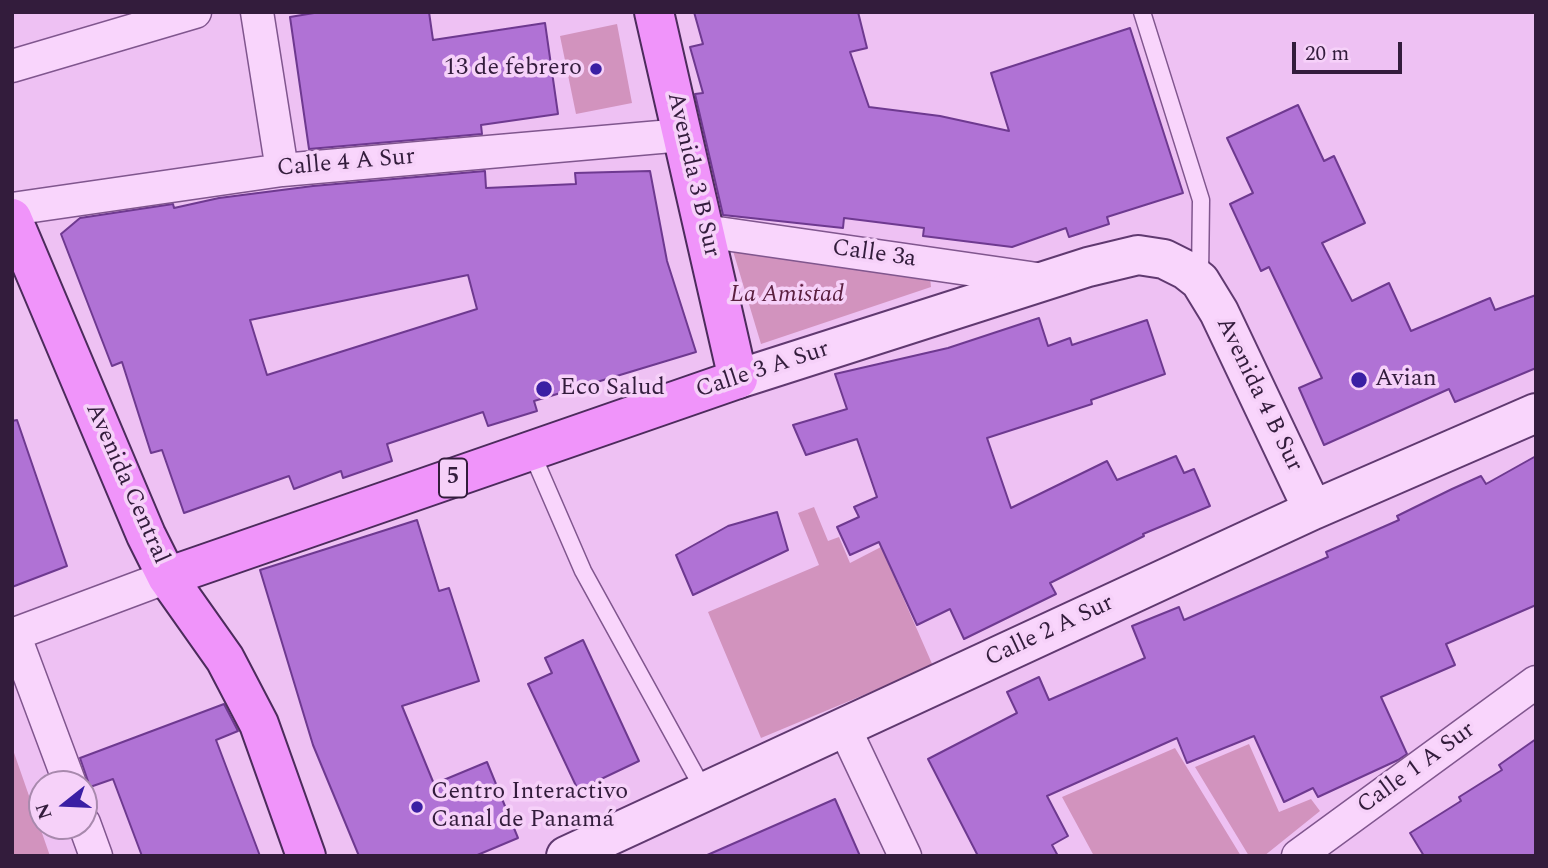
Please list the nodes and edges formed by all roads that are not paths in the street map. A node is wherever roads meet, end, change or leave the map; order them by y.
1 (195, 12) edge
2 (257, 12) edge
3 (654, 12) edge
4 (1142, 12) edge
5 (12, 66) edge
6 (683, 135) junction
7 (282, 170) junction
8 (12, 209) edge
9 (12, 218) edge
10 (704, 231) junction
11 (1044, 280) junction
12 (1200, 281) junction
13 (738, 379) junction
14 (1536, 413) edge
15 (531, 451) junction
16 (1313, 510) junction
17 (182, 571) junction
18 (13, 635) edge
19 (1536, 682) edge
20 (844, 727) junction
21 (65, 770) edge
22 (702, 793) junction
23 (306, 856) edge
24 (566, 856) edge
25 (905, 856) edge
26 (1298, 856) edge

1 - 5 street
2 - 7 street
3 - 6 main road, Avenida 3 B Sur
4 - 12 lane
6 - 7 street, Calle 4 A Sur
6 - 10 main road, Avenida 3 B Sur
7 - 8 street, Calle 4 A Sur
9 - 17 main road, Avenida Central
10 - 11 street, Calle 3a
10 - 13 main road, Avenida 3 B Sur
11 - 12 main road, Calle 3 A Sur
11 - 13 main road, Calle 3 A Sur
12 - 16 main road, Avenida 4 B Sur
13 - 15 main road, Calle 3 A Sur / 5
14 - 16 main road, Calle 2 A Sur
15 - 17 main road, Calle 3 A Sur / 5
15 - 22 lane
16 - 20 main road, Calle 2 A Sur
17 - 18 street
17 - 23 main road, Avenida Central
18 - 21 street
19 - 26 street, Calle 1 A Sur
20 - 22 main road, Calle 2 A Sur
20 - 25 street
22 - 24 main road, Calle 2 A Sur

